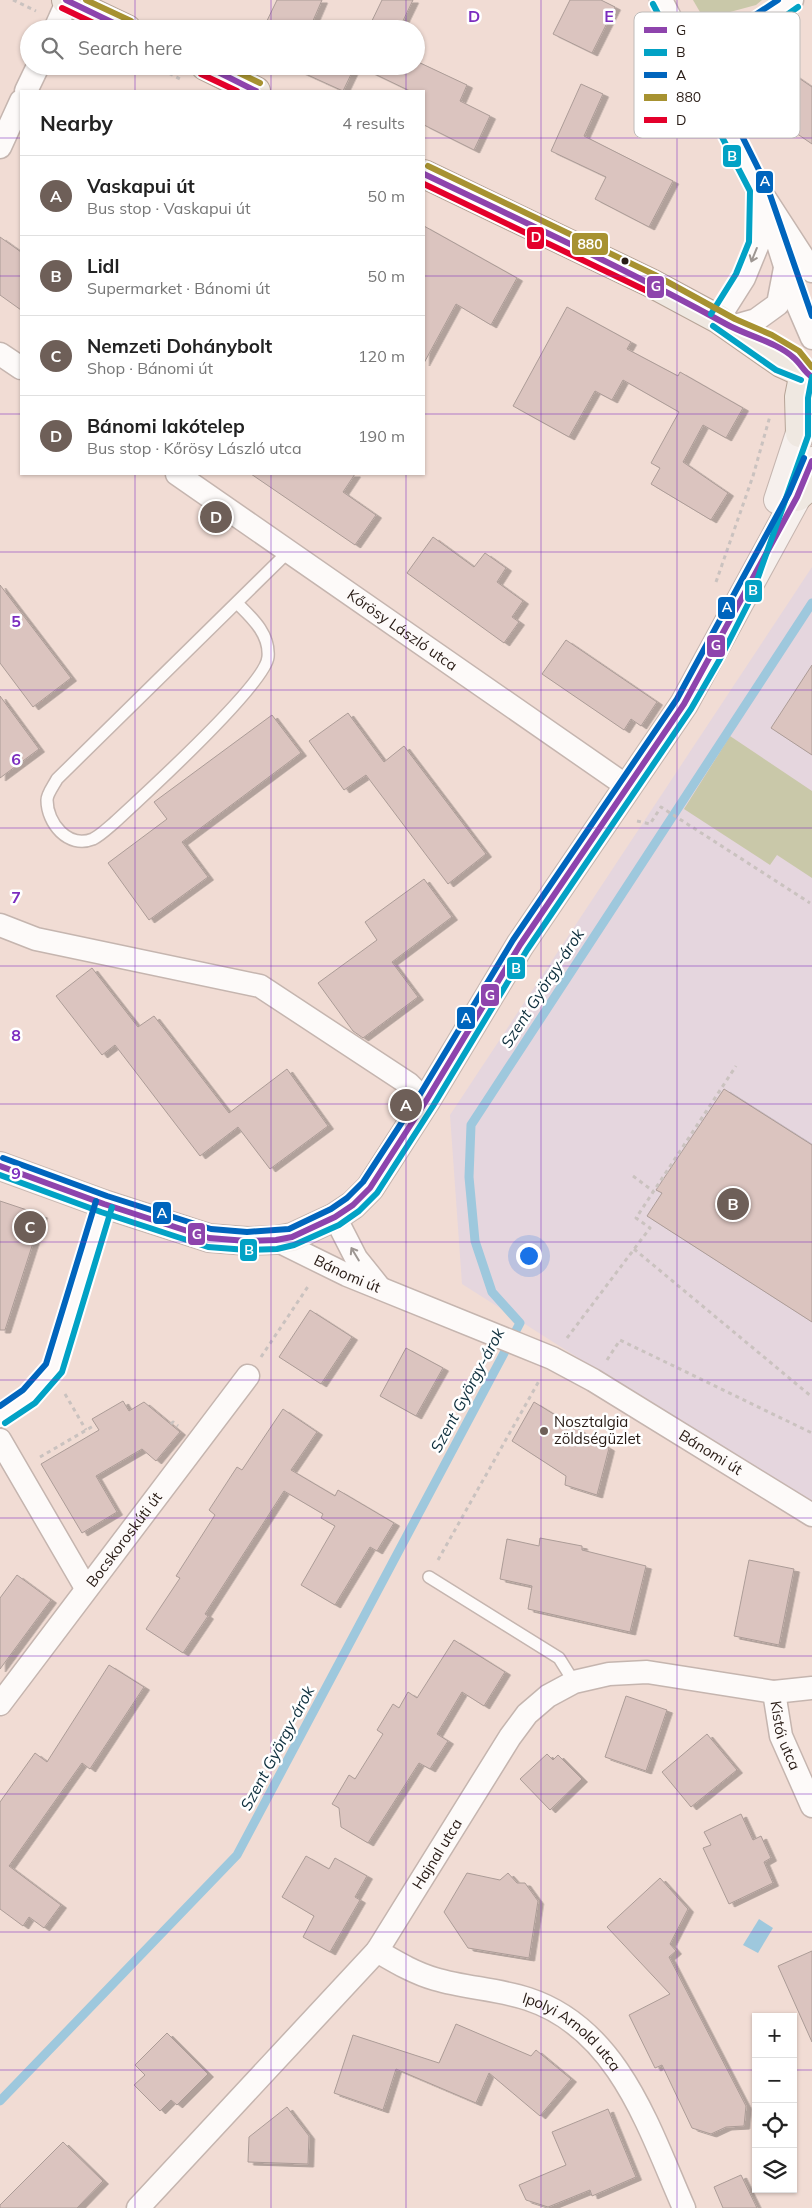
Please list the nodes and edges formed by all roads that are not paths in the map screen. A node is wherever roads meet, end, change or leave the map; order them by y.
1 (67, 0) edge
2 (661, 0) edge
3 (792, 0) edge
4 (667, 12) edge
5 (778, 12) edge
6 (59, 20) edge
7 (108, 20) edge
8 (34, 75) edge
9 (223, 75) edge
10 (26, 90) edge
11 (254, 90) edge
12 (20, 104) edge
13 (733, 138) edge
14 (0, 147) edge
15 (425, 174) edge
16 (759, 189) junction
17 (786, 264) junction
18 (812, 271) edge
19 (725, 323) junction
20 (812, 338) edge
21 (0, 354) edge
22 (20, 367) edge
23 (808, 374) edge
24 (806, 425) edge
25 (812, 461) edge
26 (178, 475) edge
27 (804, 490) edge
28 (289, 550) junction
29 (742, 597) junction
30 (237, 603) junction
31 (628, 787) junction
32 (0, 925) edge
33 (426, 1101) junction
34 (0, 1166) edge
35 (104, 1204) junction
36 (335, 1216) junction
37 (276, 1240) junction
38 (380, 1288) junction
39 (248, 1376) road end
40 (0, 1416) edge
41 (0, 1440) edge
42 (812, 1515) edge
43 (429, 1577) road end
44 (86, 1588) junction
45 (574, 1682) junction
46 (812, 1688) edge
47 (774, 1692) junction
48 (0, 1704) edge
49 (812, 1806) edge
50 (377, 1951) junction
51 (138, 2208) edge
52 (684, 2208) edge

1 - 6 street
1 - 7 main road
2 - 4 street
3 - 5 street
8 - 10 street
9 - 11 main road
12 - 14 street
13 - 16 street
15 - 19 main road
16 - 17 street
16 - 18 street
16 -> 19 street
17 - 19 street
17 - 20 street
19 - 23 main road
21 - 22 street
23 - 24 main road
24 - 29 main road
25 - 27 main road
26 - 28 street, Kőrösy László utca
27 - 29 main road
28 - 30 lane
28 - 31 street, Kőrösy László utca
29 - 31 main road
30 - 30 lane
31 - 33 main road
32 - 33 street
33 - 36 main road
34 - 35 main road, Bánomi út
35 - 37 main road, Bánomi út
35 - 40 street
36 - 37 main road
38 -> 36 street
37 - 38 street, Bánomi út
38 - 42 street, Bánomi út
39 - 44 street, Bocskoroskúti út
41 - 44 street
43 - 45 lane
44 - 48 street, Bocskoroskúti út
45 - 47 street, Hajnal utca
45 - 50 street, Hajnal utca
46 - 47 street, Hajnal utca
47 - 49 street, Kistói utca
50 - 51 street, Hajnal utca
50 - 52 street, Ipolyi Arnold utca

